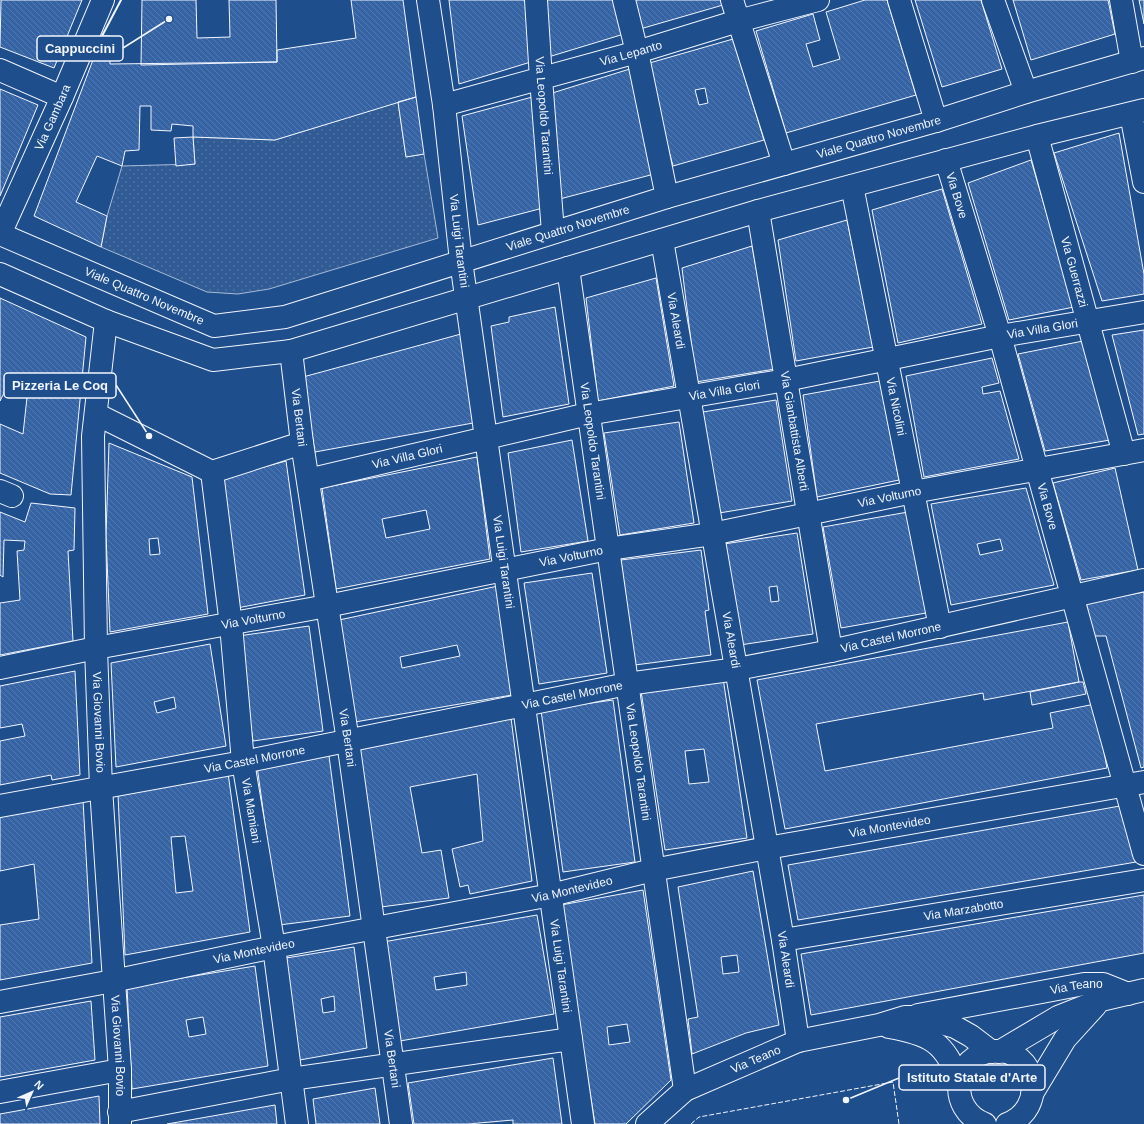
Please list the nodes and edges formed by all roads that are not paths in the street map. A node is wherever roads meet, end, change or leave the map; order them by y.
1 (103, 0) edge
2 (428, 0) edge
3 (536, 0) edge
4 (624, 0) edge
5 (732, 0) edge
6 (817, 0) edge
7 (899, 0) edge
8 (993, 0) edge
9 (1121, 0) edge
10 (738, 21) junction
11 (637, 52) junction
12 (1138, 60) edge
13 (0, 70) edge
14 (541, 79) junction
15 (1026, 92) junction
16 (62, 97) junction
17 (444, 105) junction
18 (1137, 112) edge
19 (936, 121) junction
20 (1037, 136) junction
21 (946, 160) junction
22 (784, 164) junction
23 (1144, 182) edge
24 (852, 186) junction
25 (668, 197) junction
26 (758, 212) junction
27 (553, 232) junction
28 (0, 234) edge
29 (662, 240) junction
30 (462, 261) junction
31 (568, 268) junction
32 (0, 274) edge
33 (467, 298) junction
34 (1144, 312) edge
35 (106, 321) junction
36 (1088, 322) junction
37 (1000, 336) junction
38 (291, 351) junction
39 (887, 360) junction
40 (786, 380) junction
41 (688, 397) junction
42 (96, 414) junction
43 (588, 414) junction
44 (486, 436) junction
45 (302, 443) junction
46 (1134, 452) edge
47 (1036, 469) junction
48 (212, 472) junction
49 (308, 480) junction
50 (913, 492) junction
51 (808, 513) junction
52 (712, 534) junction
53 (608, 549) junction
54 (505, 570) junction
55 (1144, 580) edge
56 (1074, 597) junction
57 (327, 606) junction
58 (231, 625) junction
59 (940, 627) junction
60 (96, 648) junction
61 (831, 651) junction
62 (0, 668) edge
63 (736, 669) junction
64 (627, 684) junction
65 (524, 706) junction
66 (348, 741) junction
67 (243, 762) junction
68 (1134, 784) edge
69 (101, 788) junction
70 (0, 806) edge
71 (767, 848) junction
72 (1144, 854) edge
73 (653, 870) junction
74 (1144, 880) edge
75 (551, 895) junction
76 (374, 929) junction
77 (783, 940) junction
78 (274, 946) junction
79 (113, 980) junction
80 (1136, 992) edge
81 (1102, 1000) junction
82 (0, 1002) edge
83 (905, 1017) junction
84 (879, 1025) junction
85 (571, 1039) junction
86 (798, 1041) junction
87 (996, 1052) junction
88 (393, 1064) junction
89 (120, 1070) junction
90 (291, 1079) junction
91 (959, 1082) junction
92 (685, 1090) junction
93 (0, 1092) edge
94 (1027, 1109) edge
95 (965, 1115) edge
96 (120, 1118) edge
97 (297, 1124) edge
98 (401, 1124) edge
99 (583, 1124) edge
100 (647, 1124) edge
101 (985, 1124) edge
102 (1007, 1124) edge

1 - 16 street, Via Gambara
2 - 17 street, Via Luigi Tarantini
3 - 14 street, Via Leopoldo Tarantini
4 - 11 street
5 - 10 street
6 - 10 street, Via Lepanto
7 - 19 street
8 - 15 street
9 - 12 street
10 - 11 street, Via Lepanto
10 - 22 street
11 - 14 street, Via Lepanto
11 - 25 street
12 - 15 street, Viale Quattro Novembre
13 - 16 street
14 - 17 street, Via Lepanto
14 - 27 street, Via Leopoldo Tarantini
15 - 19 street, Viale Quattro Novembre
16 - 28 street, Via Gambara
17 - 30 street, Via Luigi Tarantini
18 - 20 street
18 - 23 street
19 - 22 street, Viale Quattro Novembre
20 - 21 street
20 - 36 street, Via Guerrazzi
21 - 24 street
21 - 37 street, Via Bove
22 - 25 street, Viale Quattro Novembre
24 - 26 street
24 - 39 street, Via Nicolini
25 - 27 street, Viale Quattro Novembre
26 - 29 street
26 - 40 street, Via Gianbattista Alberti
27 - 30 street, Viale Quattro Novembre
28 - 30 street, Viale Quattro Novembre
29 - 31 street
29 - 41 street, Via Aleardi
30 - 33 street, Via Luigi Tarantini
31 - 33 street
31 - 43 street, Via Leopoldo Tarantini
32 - 35 street
33 - 38 street
33 - 44 street, Via Luigi Tarantini
34 - 36 street, Via Villa Glori
35 - 38 street
35 - 42 street, Via Giovanni Bovio
36 - 37 street, Via Villa Glori
36 - 46 street, Via Guerrazzi
37 - 39 street, Via Villa Glori
37 - 47 street, Via Bove
38 - 45 street, Via Bertani
39 - 40 street, Via Villa Glori
39 - 50 street, Via Nicolini
40 - 41 street, Via Villa Glori
40 - 51 street, Via Gianbattista Alberti
41 - 43 street, Via Villa Glori
41 - 52 street, Via Aleardi
42 - 48 street
42 - 60 street, Via Giovanni Bovio
43 - 44 street, Via Villa Glori
43 - 53 street, Via Leopoldo Tarantini
44 - 49 street, Via Villa Glori
44 - 54 street, Via Luigi Tarantini
45 - 48 street
45 - 49 street, Via Bertani
46 - 47 street, Via Volturno
47 - 50 street, Via Volturno
47 - 56 street, Via Bove
48 - 58 street, Via Mamiani
49 - 57 street, Via Bertani
50 - 51 street, Via Volturno
50 - 59 street, Via Nicolini
51 - 52 street, Via Volturno
51 - 61 street, Via Gianbattista Alberti
52 - 53 street, Via Volturno
52 - 63 street, Via Aleardi
53 - 54 street, Via Volturno
53 - 64 street, Via Leopoldo Tarantini
54 - 57 street, Via Volturno
54 - 65 street, Via Luigi Tarantini
55 - 56 street, Via Castel Morrone
56 - 59 street, Via Castel Morrone
56 - 68 street, Via Bove
57 - 58 street, Via Volturno
57 - 66 street, Via Bertani
58 - 60 street, Via Volturno
58 - 67 street, Via Mamiani
59 - 61 street, Via Castel Morrone
60 - 62 street, Via Volturno
60 - 69 street, Via Giovanni Bovio
61 - 63 street, Via Castel Morrone
63 - 64 street, Via Castel Morrone
63 - 71 street, Via Aleardi
64 - 65 street, Via Castel Morrone
64 - 73 street, Via Leopoldo Tarantini
65 - 66 street, Via Castel Morrone
65 - 75 street, Via Luigi Tarantini
66 - 67 street, Via Castel Morrone
66 - 76 street, Via Bertani
67 - 69 street, Via Castel Morrone
67 - 78 street, Via Mamiani
68 - 71 street, Via Montevideo
68 - 72 street, Via Bove
69 - 70 street, Via Castel Morrone
69 - 79 street, Via Giovanni Bovio
71 - 73 street, Via Montevideo
71 - 77 street, Via Aleardi
73 - 75 street, Via Montevideo
73 - 92 street, Via Leopoldo Tarantini
74 - 77 street, Via Marzabotto
75 - 76 street, Via Montevideo
75 - 85 street, Via Luigi Tarantini
76 - 78 street, Via Montevideo
76 - 88 street, Via Bertani
77 - 86 street, Via Aleardi
78 - 79 street, Via Montevideo
78 - 90 street, Via Mamiani
79 - 82 street, Via Montevideo
79 - 89 street, Via Giovanni Bovio
80 - 81 street, Via Teano
80 - 83 street, Via Teano
81 - 87 street, Via Teano
81 - 94 street, Via Teano
83 - 84 street, Via Teano
83 - 87 street, Via Teano
84 - 86 street, Via Teano
84 - 91 street, Via Teano
85 - 88 street
85 - 99 street, Via Luigi Tarantini
86 - 92 street, Via Teano
87 - 91 street
87 - 94 street
88 - 90 street
88 - 98 street, Via Bertani
89 - 93 street
89 - 96 street, Via Giovanni Bovio
90 - 96 street
90 - 97 street, Via Mamiani
91 - 95 street, Via Teano
92 - 100 street, Via Teano
94 - 102 street
95 - 101 street

